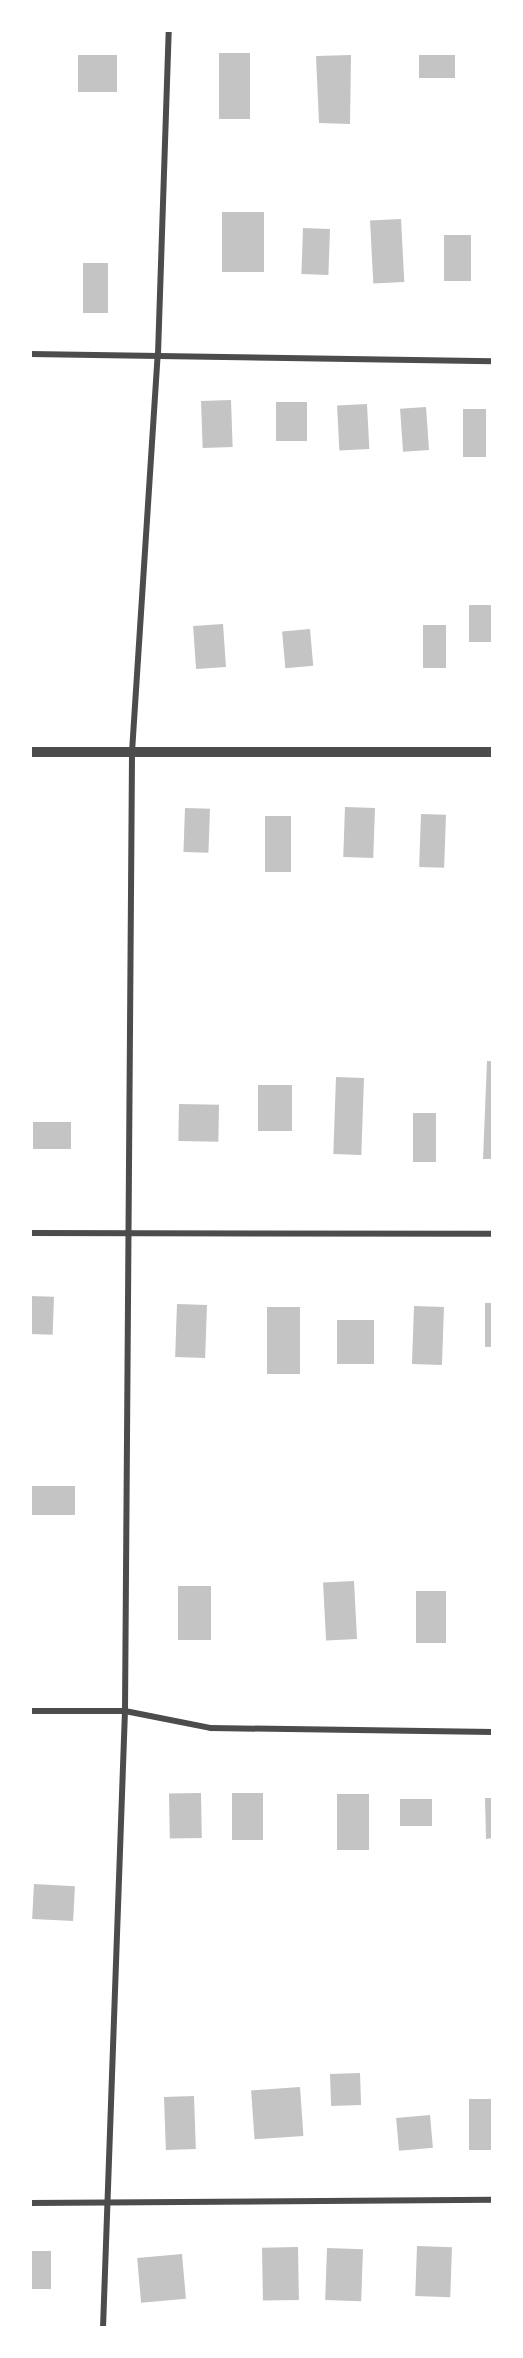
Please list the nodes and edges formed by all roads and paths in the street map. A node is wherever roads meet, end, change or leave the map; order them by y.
1 (169, 30) edge
2 (30, 354) edge
3 (158, 354) junction
4 (493, 361) edge
5 (30, 752) edge
6 (132, 752) junction
7 (493, 752) edge
8 (30, 1233) edge
9 (132, 1234) junction
10 (493, 1234) edge
11 (30, 1711) edge
12 (125, 1711) junction
13 (493, 1732) edge
14 (111, 2200) junction
15 (493, 2200) edge
16 (30, 2203) edge
17 (103, 2328) edge

1 - 3 street
2 - 3 street
3 - 4 street
3 - 6 street
5 - 6 street
6 - 7 street
6 - 9 street
8 - 9 street
9 - 10 street
9 - 12 street
11 - 12 street
12 - 13 street
12 - 14 street
14 - 15 street
14 - 16 street
14 - 17 street

